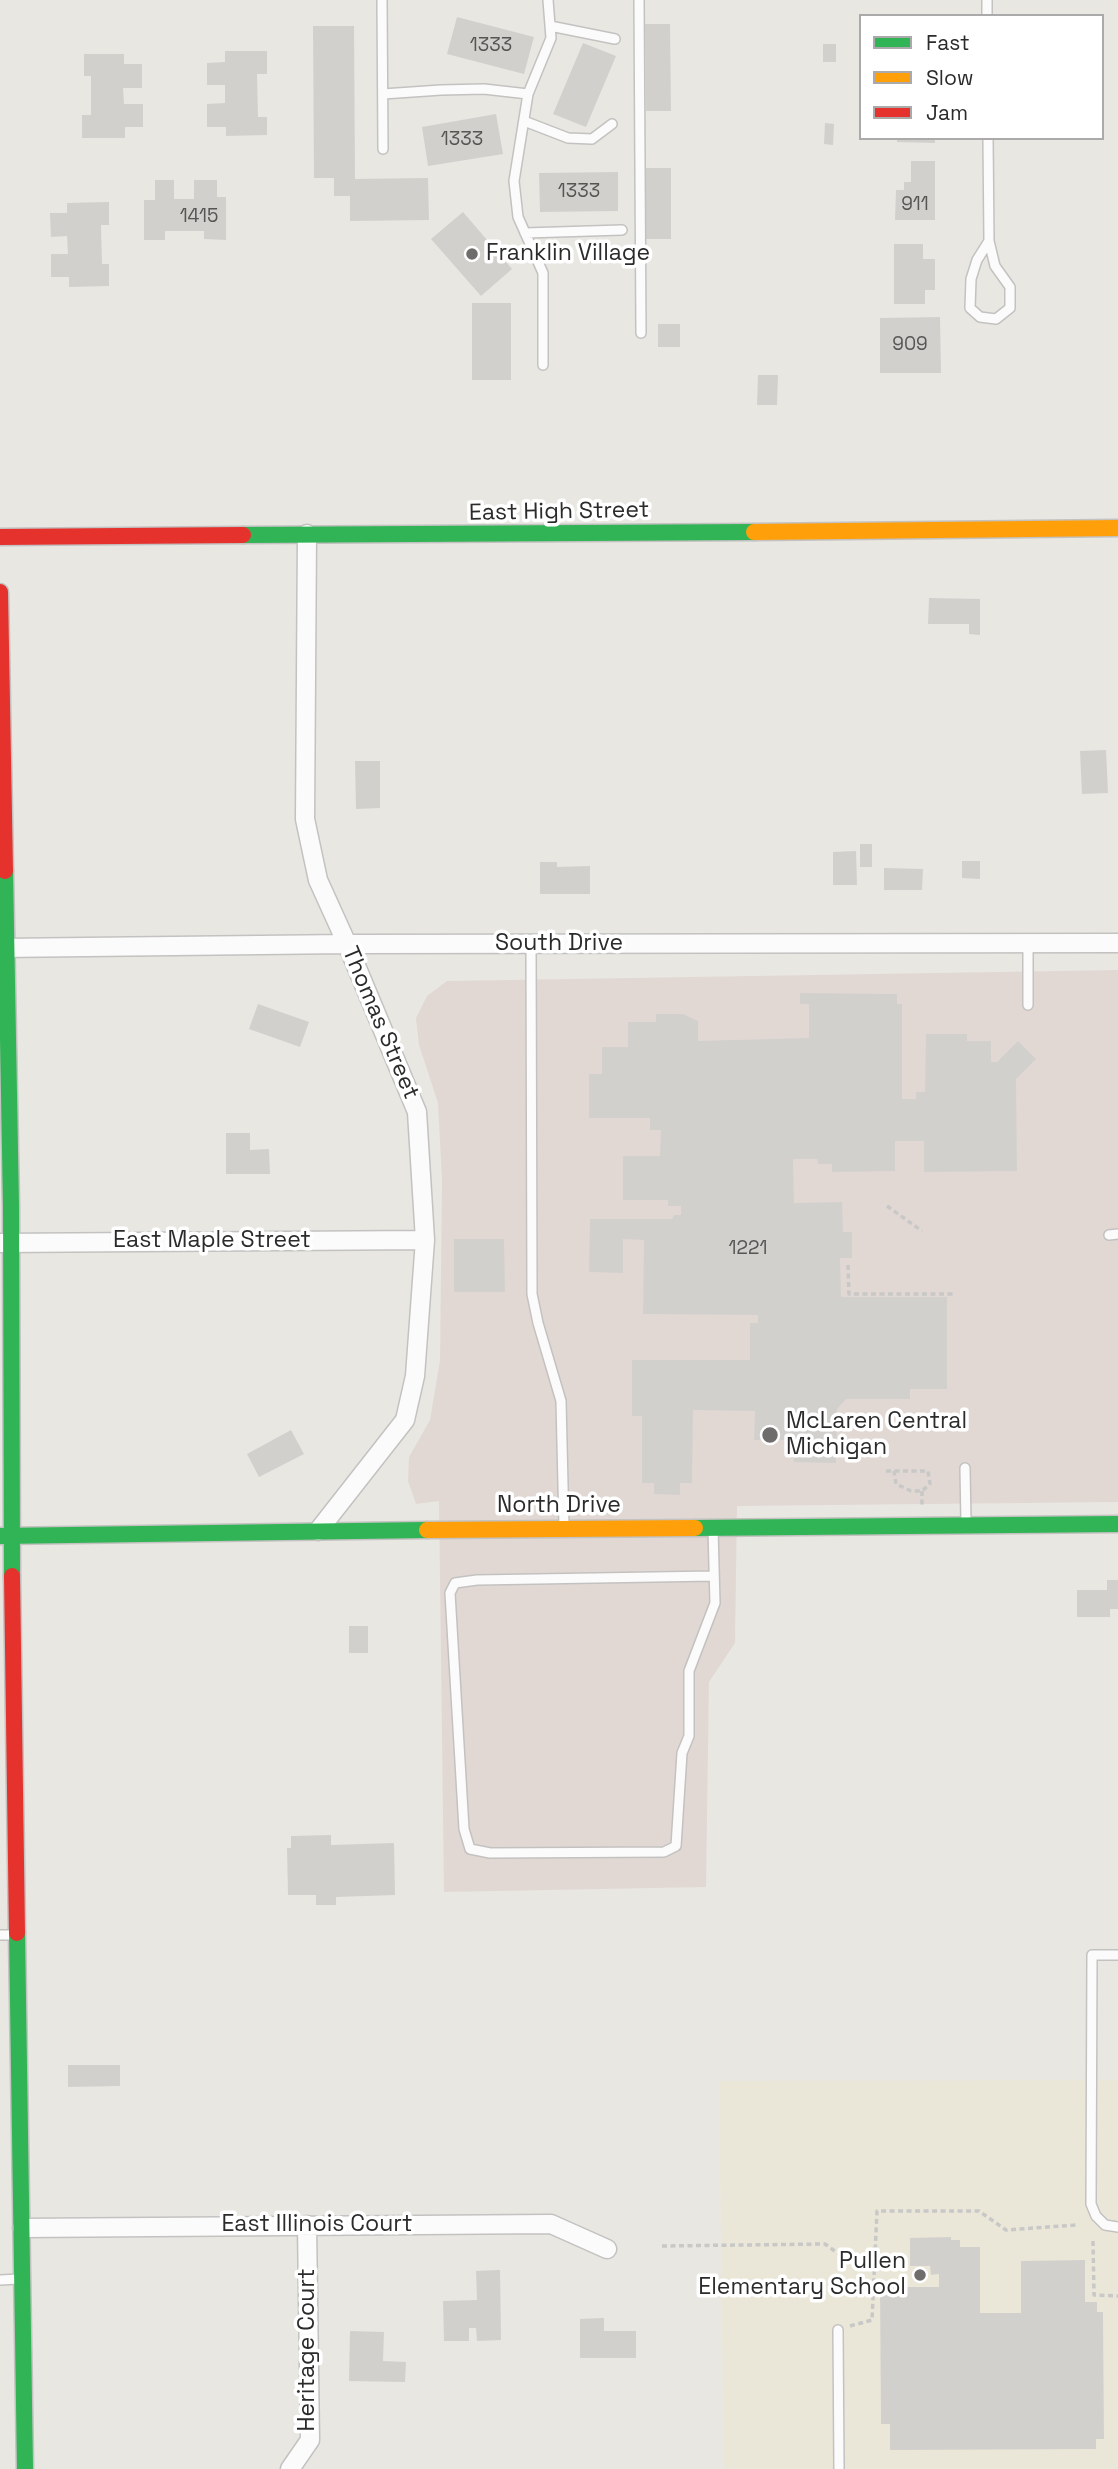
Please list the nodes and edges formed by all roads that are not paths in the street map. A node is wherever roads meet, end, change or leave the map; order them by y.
1 (382, 0) edge
2 (548, 0) edge
3 (639, 0) edge
4 (550, 26) junction
5 (615, 39) dead end
6 (383, 94) junction
7 (528, 94) junction
8 (524, 121) junction
9 (611, 124) dead end
10 (988, 140) edge
11 (383, 149) dead end
12 (622, 230) dead end
13 (526, 233) junction
14 (989, 241) junction
15 (641, 332) dead end
16 (543, 365) dead end
17 (1118, 528) edge
18 (307, 534) junction
19 (0, 537) edge
20 (0, 592) edge
21 (1028, 943) junction
22 (1118, 943) edge
23 (347, 944) junction
24 (531, 944) junction
25 (4, 948) edge
26 (1028, 1005) dead end
27 (425, 1240) junction
28 (6, 1243) edge
29 (965, 1468) dead end
30 (1118, 1524) edge
31 (966, 1525) junction
32 (713, 1528) junction
33 (564, 1529) junction
34 (318, 1531) junction
35 (6, 1536) edge
36 (714, 1576) junction
37 (0, 1935) edge
38 (18, 1935) junction
39 (1118, 1955) edge
40 (307, 2225) junction
41 (1118, 2227) edge
42 (22, 2228) junction
43 (607, 2249) dead end
44 (23, 2279) junction
45 (0, 2280) edge
46 (838, 2330) road end
47 (26, 2469) edge
48 (290, 2469) edge
49 (839, 2469) edge

1 - 6 lane
2 - 4 lane
3 - 15 lane
4 - 5 lane
4 - 7 lane
6 - 7 lane
6 - 11 lane
7 - 8 lane
8 - 9 lane
8 - 13 lane
10 - 14 lane
12 - 13 lane
13 - 16 lane
14 - 14 lane
17 - 18 street, East High Street
18 - 19 street, East High Street
18 - 23 street, Thomas Street
20 - 25 street
21 - 22 street, South Drive
21 - 24 street, South Drive
21 - 26 lane
23 - 24 street, South Drive
23 - 25 street, South Drive
23 - 27 street, Thomas Street
24 - 33 lane
25 - 28 street
27 - 28 street, East Maple Street
27 - 34 street, Thomas Street
28 - 35 street
29 - 31 lane
30 - 31 street, North Drive
31 - 32 street, North Drive
32 - 33 street, North Drive
32 - 36 lane
33 - 34 street, North Drive
34 - 35 street, North Drive
35 - 38 street
36 - 36 lane
37 - 38 lane
38 - 42 street
39 - 41 lane
40 - 42 street, East Illinois Court
40 - 43 street, East Illinois Court
40 - 48 street, Heritage Court
42 - 44 street
44 - 45 lane
44 - 47 street
46 - 49 lane

